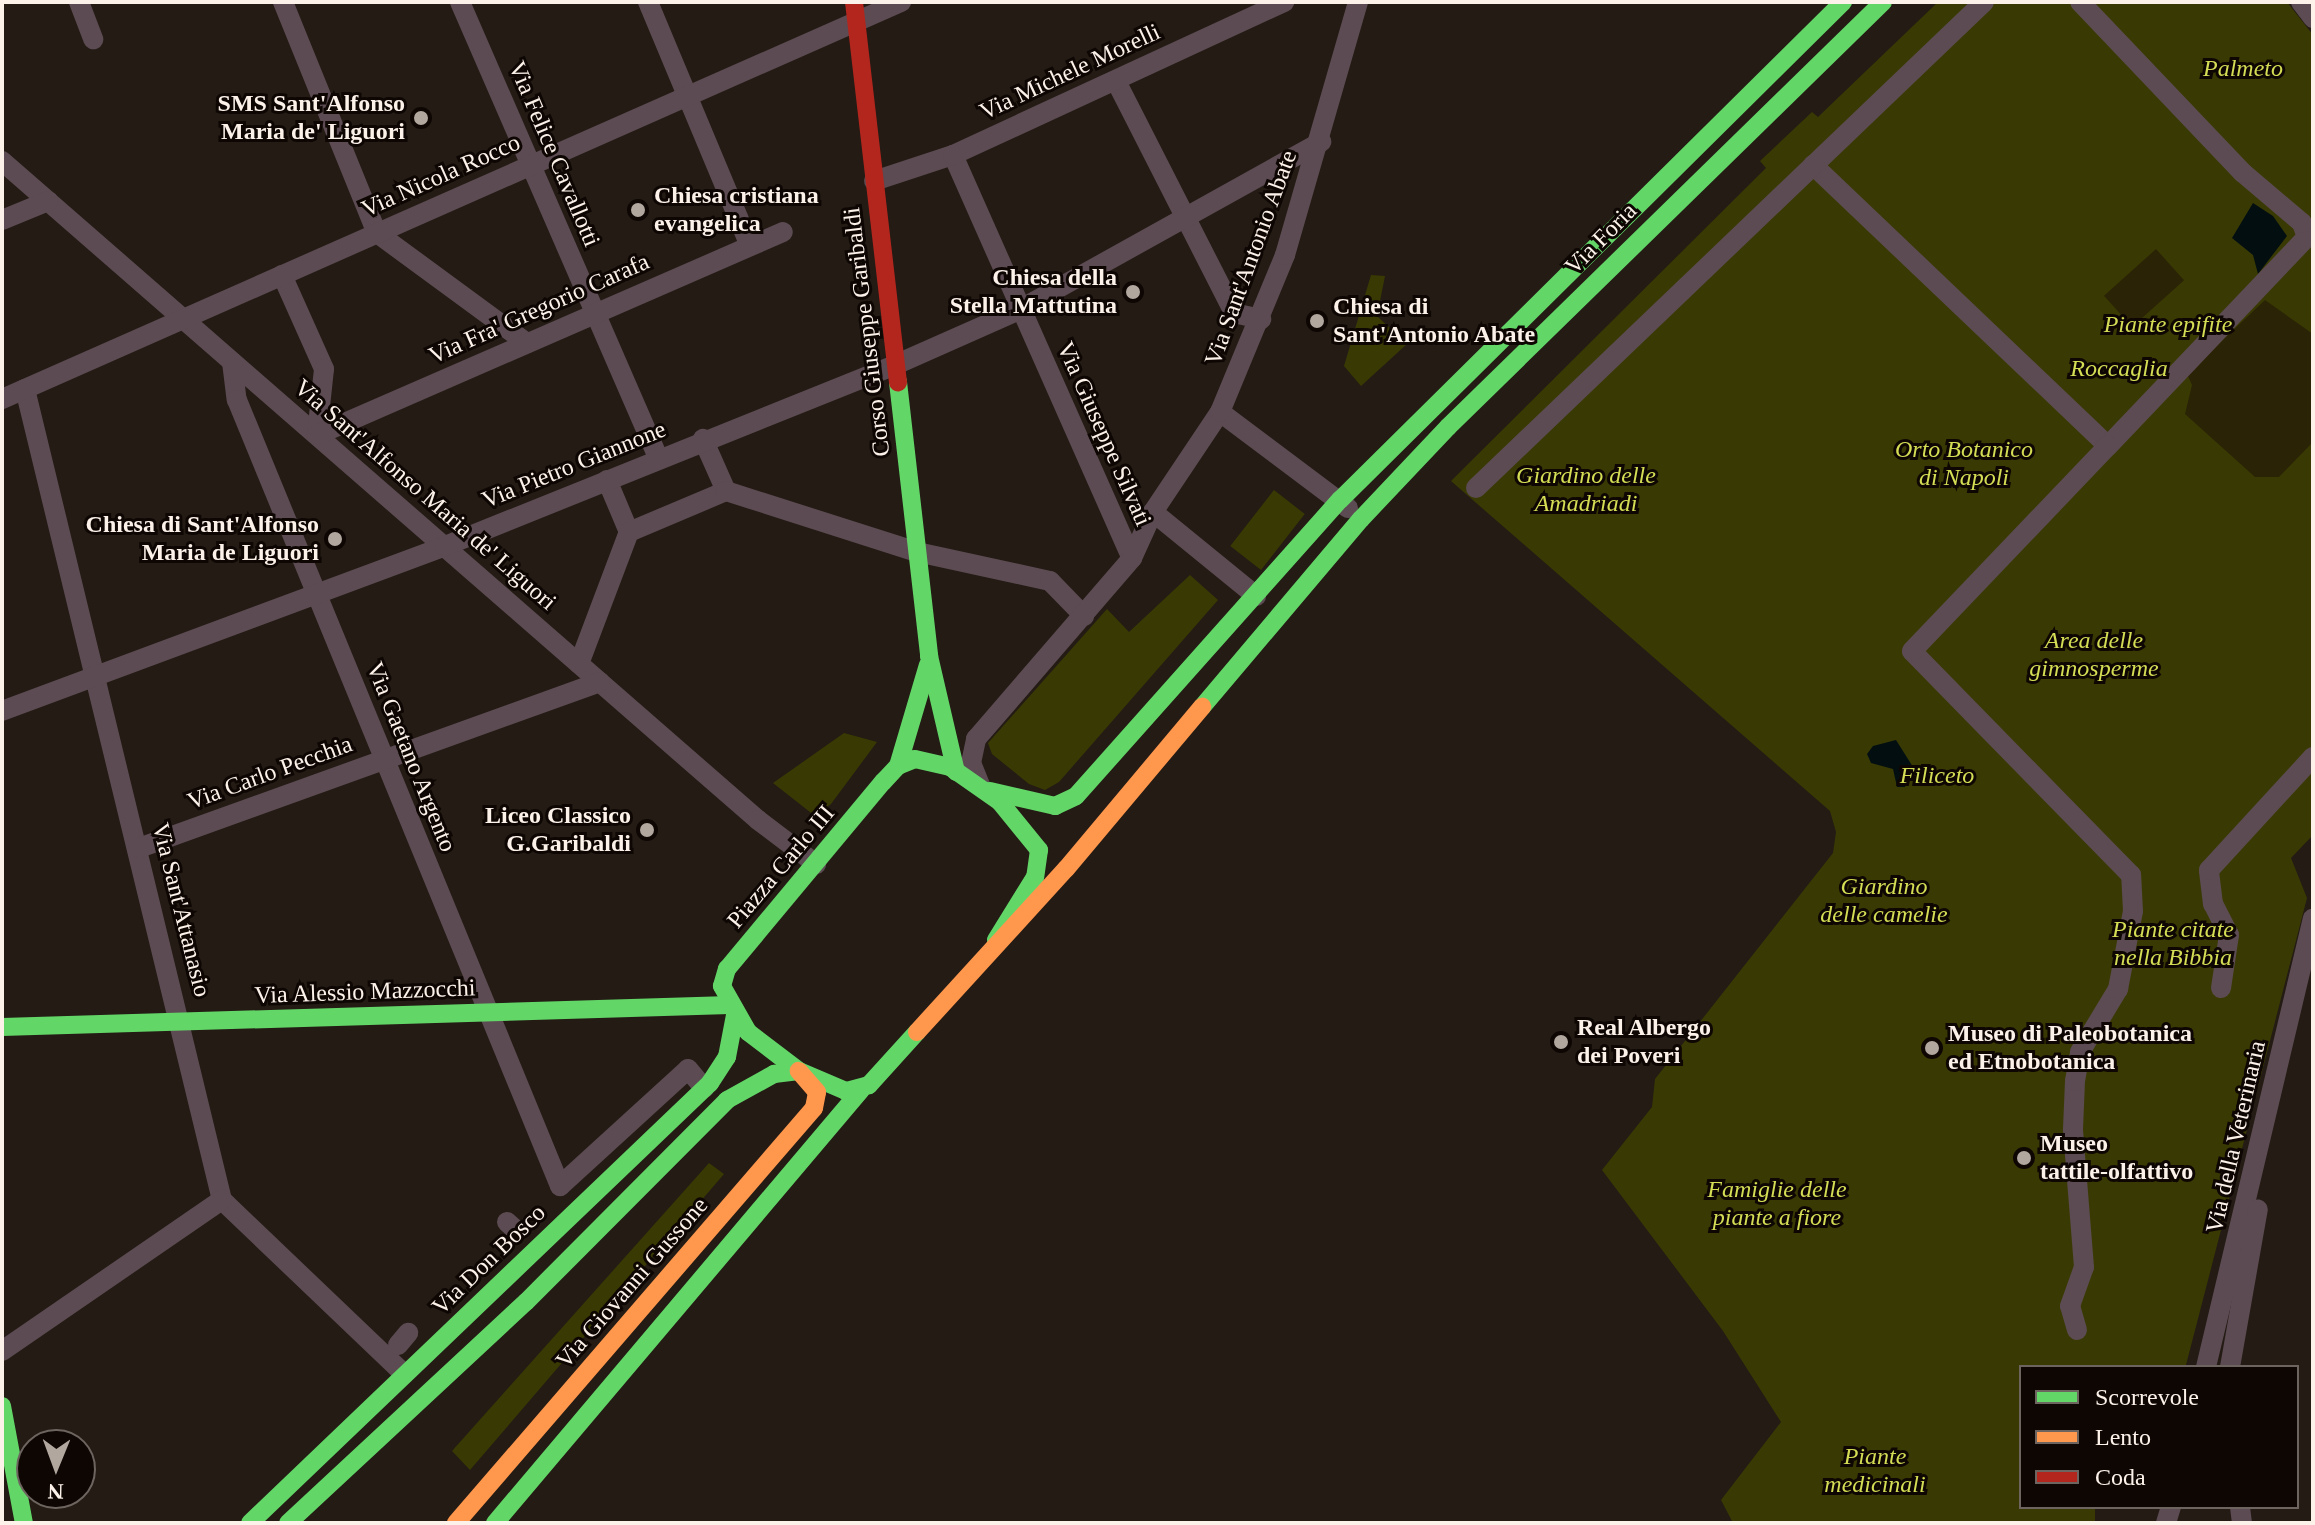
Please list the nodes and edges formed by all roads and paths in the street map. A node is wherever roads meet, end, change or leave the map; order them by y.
1 (79, 2) edge
2 (283, 2) edge
3 (460, 2) edge
4 (648, 2) edge
5 (901, 2) edge
6 (1284, 2) edge
7 (1358, 2) edge
8 (1843, 2) edge
9 (1883, 2) edge
10 (1984, 2) edge
11 (2080, 2) edge
12 (2301, 2) edge
13 (855, 12) edge
14 (2313, 18) edge
15 (93, 39) dead end
16 (1116, 81) junction
17 (687, 94) junction
18 (1321, 142) junction
19 (953, 155) junction
20 (2, 161) edge
21 (530, 164) junction
22 (1813, 165) junction
23 (874, 181) junction
24 (48, 201) junction
25 (1184, 217) junction
26 (2, 220) edge
27 (2309, 227) edge
28 (783, 232) dead end
29 (377, 233) junction
30 (750, 246) junction
31 (282, 275) junction
32 (1019, 310) junction
33 (595, 313) junction
34 (184, 319) junction
35 (1261, 319) junction
36 (527, 343) junction
37 (232, 362) junction
38 (895, 365) junction
39 (25, 389) junction
40 (2, 399) edge
41 (1220, 412) junction
42 (317, 435) junction
43 (703, 439) junction
44 (2108, 446) junction
45 (658, 458) junction
46 (607, 480) junction
47 (1476, 488) dead end
48 (726, 491) junction
49 (1340, 500) junction
50 (1153, 512) junction
51 (1361, 519) junction
52 (629, 532) junction
53 (445, 546) junction
54 (917, 552) junction
55 (1132, 558) junction
56 (317, 594) junction
57 (1256, 596) junction
58 (1084, 616) junction
59 (929, 656) junction
60 (579, 664) junction
61 (96, 677) junction
62 (600, 682) junction
63 (2, 711) edge
64 (2313, 757) edge
65 (384, 760) junction
66 (898, 766) junction
67 (956, 772) junction
68 (983, 790) junction
69 (139, 848) junction
70 (816, 864) junction
71 (2313, 919) edge
72 (996, 940) junction
73 (2221, 988) dead end
74 (732, 1010) junction
75 (488, 1012) junction
76 (182, 1021) junction
77 (2, 1027) edge
78 (799, 1071) junction
79 (704, 1088) junction
80 (861, 1090) junction
81 (2258, 1161) junction
82 (565, 1191) dead end
83 (222, 1200) junction
84 (580, 1206) junction
85 (2077, 1330) dead end
86 (2, 1351) edge
87 (403, 1352) junction
88 (2207, 1365) edge
89 (2230, 1365) edge
90 (2, 1406) edge
91 (480, 1495) junction
92 (503, 1520) edge
93 (24, 1523) edge
94 (250, 1523) edge
95 (288, 1523) edge
96 (456, 1523) edge

1 - 15 street
2 - 29 street
3 - 21 street, Via Felice Cavallotti
4 - 17 street
5 - 13 street, Via Nicola Rocco
6 - 16 street, Via Michele Morelli
7 - 18 street, Via Sant'Antonio Abate
8 - 49 main road, Via Foria
9 - 51 main road, Via Foria
10 - 22 street
11 - 27 street
12 - 14 street
13 - 17 street, Via Nicola Rocco
13 - 23 main road, Corso Giuseppe Garibaldi
16 - 19 street, Via Michele Morelli
16 - 25 street
17 - 21 street, Via Nicola Rocco
17 - 30 street
18 - 25 street, Via Pietro Giannone
18 - 35 street, Via Sant'Antonio Abate
19 - 23 street, Via Michele Morelli
19 - 32 street, Via Giuseppe Silvati
20 - 24 street, Via Sant'Alfonso Maria de' Liguori
21 - 29 street, Via Nicola Rocco
21 - 33 street, Via Felice Cavallotti
22 - 44 street
22 - 47 street
23 - 38 main road, Corso Giuseppe Garibaldi
24 - 26 street
24 - 34 street, Via Sant'Alfonso Maria de' Liguori
25 - 32 street, Via Pietro Giannone
25 - 35 street
27 - 44 street
28 - 30 street, Via Fra' Gregorio Carafa
29 - 31 street, Via Nicola Rocco
29 - 36 street
30 - 33 street, Via Fra' Gregorio Carafa
31 - 34 street, Via Nicola Rocco
31 - 42 street
32 - 38 street, Via Pietro Giannone
32 - 55 street, Via Giuseppe Silvati
33 - 36 street, Via Fra' Gregorio Carafa
33 - 45 street, Via Felice Cavallotti
34 - 37 street, Via Sant'Alfonso Maria de' Liguori
34 - 39 street, Via Nicola Rocco
35 - 41 street, Via Sant'Antonio Abate
36 - 42 street, Via Fra' Gregorio Carafa
37 - 42 street, Via Sant'Alfonso Maria de' Liguori
37 - 56 street, Via Gaetano Argento
38 - 43 street, Via Pietro Giannone
38 - 54 main road, Corso Giuseppe Garibaldi
39 - 40 street, Via Nicola Rocco
39 - 61 street, Via Sant'Attanasio
41 - 49 street
41 - 50 street, Via Sant'Antonio Abate
42 - 53 street, Via Sant'Alfonso Maria de' Liguori
43 - 45 street, Via Pietro Giannone
43 - 48 street
44 - 85 street
45 - 46 street, Via Pietro Giannone
46 - 52 street
46 - 53 street, Via Pietro Giannone
48 - 52 street
48 - 54 street
49 - 51 street
49 - 57 main road, Via Foria
50 - 55 street, Via Sant'Antonio Abate
50 - 57 street
51 - 72 main road, Via Foria
52 - 60 street
53 - 56 street, Via Pietro Giannone
53 - 60 street, Via Sant'Alfonso Maria de' Liguori
54 - 58 street
54 - 59 main road, Corso Giuseppe Garibaldi
55 - 58 street, Via Sant'Antonio Abate
56 - 61 street, Via Pietro Giannone
56 - 65 street, Via Gaetano Argento
57 - 68 main road
58 - 68 street, Via Sant'Antonio Abate
59 - 66 main road, Corso Giuseppe Garibaldi
59 - 67 main road, Corso Giuseppe Garibaldi
60 - 62 street, Via Sant'Alfonso Maria de' Liguori
61 - 63 street, Via Pietro Giannone
61 - 69 street, Via Sant'Attanasio
62 - 65 street, Via Carlo Pecchia
62 - 70 street, Via Sant'Alfonso Maria de' Liguori
64 - 73 street
65 - 69 street, Via Carlo Pecchia
65 - 75 street, Via Gaetano Argento
66 - 67 main road
66 - 70 main road, Piazza Carlo III
67 - 68 main road
68 - 72 main road
69 - 76 street, Via Sant'Attanasio
70 - 74 main road, Piazza Carlo III
71 - 81 street, Via della Veterinaria
72 - 80 main road
74 - 75 main road, Via Alessio Mazzocchi
74 - 78 main road
74 - 79 main road, Via Don Bosco
75 - 76 main road, Via Alessio Mazzocchi
75 - 79 street, Via Gaetano Argento
76 - 77 main road, Via Alessio Mazzocchi
76 - 83 street, Via Sant'Attanasio
78 - 80 main road
78 - 91 main road, Via Giovanni Gussone
78 - 95 main road
79 - 84 main road, Via Don Bosco
80 - 92 main road
81 - 88 street, Via della Veterinaria
81 - 89 street
82 - 84 street
83 - 86 street
83 - 87 street
84 - 87 main road, Via Don Bosco
87 - 94 main road, Via Don Bosco
90 - 93 main road
91 - 92 main road
91 - 96 main road, Via Giovanni Gussone

